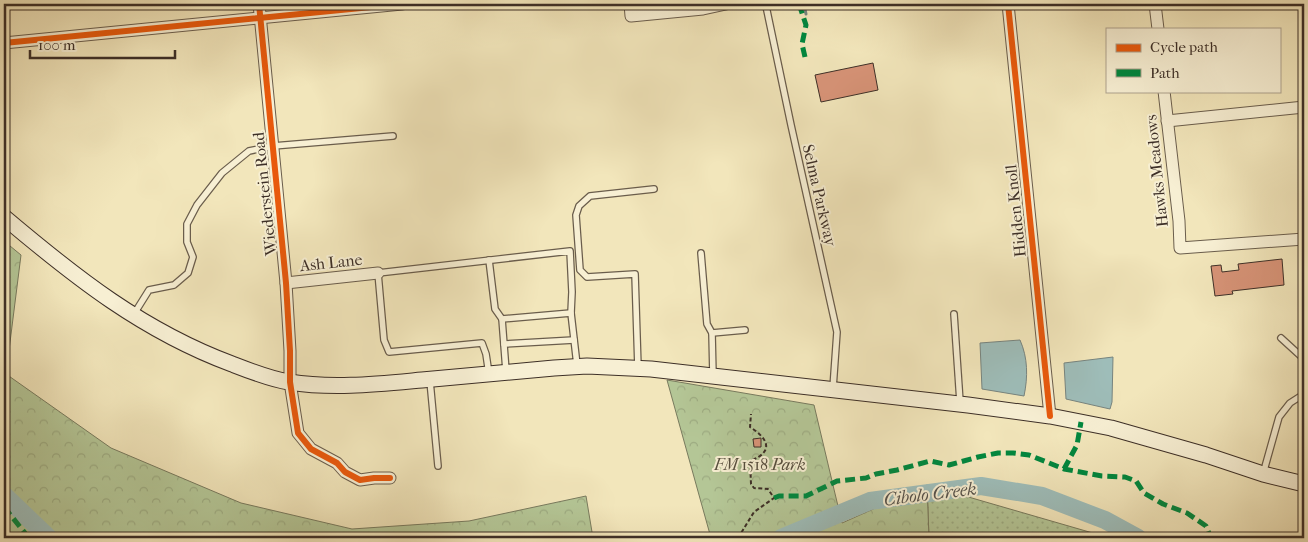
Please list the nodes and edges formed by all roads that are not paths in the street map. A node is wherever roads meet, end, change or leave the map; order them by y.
1 (259, 4) edge
2 (402, 4) edge
3 (726, 4) edge
4 (1008, 4) edge
5 (1155, 4) edge
6 (766, 6) dead end
7 (630, 10) edge
8 (260, 18) junction
9 (1158, 28) edge
10 (4, 43) edge
11 (1164, 92) edge
12 (1304, 107) edge
13 (1167, 121) junction
14 (393, 136) dead end
15 (273, 146) junction
16 (654, 189) dead end
17 (4, 217) edge
18 (1304, 239) edge
19 (701, 253) dead end
20 (488, 260) junction
21 (378, 273) junction
22 (286, 283) junction
23 (571, 313) junction
24 (954, 314) dead end
25 (133, 315) junction
26 (502, 319) junction
27 (745, 330) dead end
28 (712, 333) junction
29 (1281, 338) dead end
30 (574, 340) junction
31 (504, 344) junction
32 (1304, 359) edge
33 (577, 367) junction
34 (638, 368) junction
35 (506, 372) junction
36 (489, 374) junction
37 (713, 376) junction
38 (430, 379) junction
39 (290, 382) junction
40 (833, 390) junction
41 (1304, 394) edge
42 (960, 404) junction
43 (1050, 416) junction
44 (438, 466) dead end
45 (1263, 474) junction
46 (390, 478) dead end
47 (1304, 484) edge

1 - 8 street, Wiederstein Road
2 - 8 street
3 - 7 street
4 - 43 street, Hidden Knoll
5 - 9 street
6 - 40 lane, Selma Parkway
8 - 10 street
8 - 15 street, Wiederstein Road
11 - 13 street, Hawks Meadows
12 - 13 street
13 - 18 street, Hawks Meadows
14 - 15 lane
15 - 22 street, Wiederstein Road
15 - 25 lane
16 - 34 lane
17 - 25 main road
19 - 28 lane
20 - 21 lane
20 - 23 lane
20 - 26 lane
21 - 22 street, Ash Lane
21 - 36 lane
22 - 39 street, Wiederstein Road
23 - 26 lane
23 - 30 lane
24 - 42 lane
25 - 39 main road
26 - 31 lane
27 - 28 lane
28 - 37 lane
29 - 32 lane
30 - 31 lane
30 - 33 lane
31 - 35 lane
33 - 34 main road
33 - 35 main road
34 - 37 main road
35 - 36 main road
36 - 38 main road
37 - 40 main road
38 - 39 main road
38 - 44 lane
39 - 46 street, Wiederstein Road
40 - 42 main road
41 - 45 lane
42 - 43 main road
43 - 45 main road
45 - 47 main road

